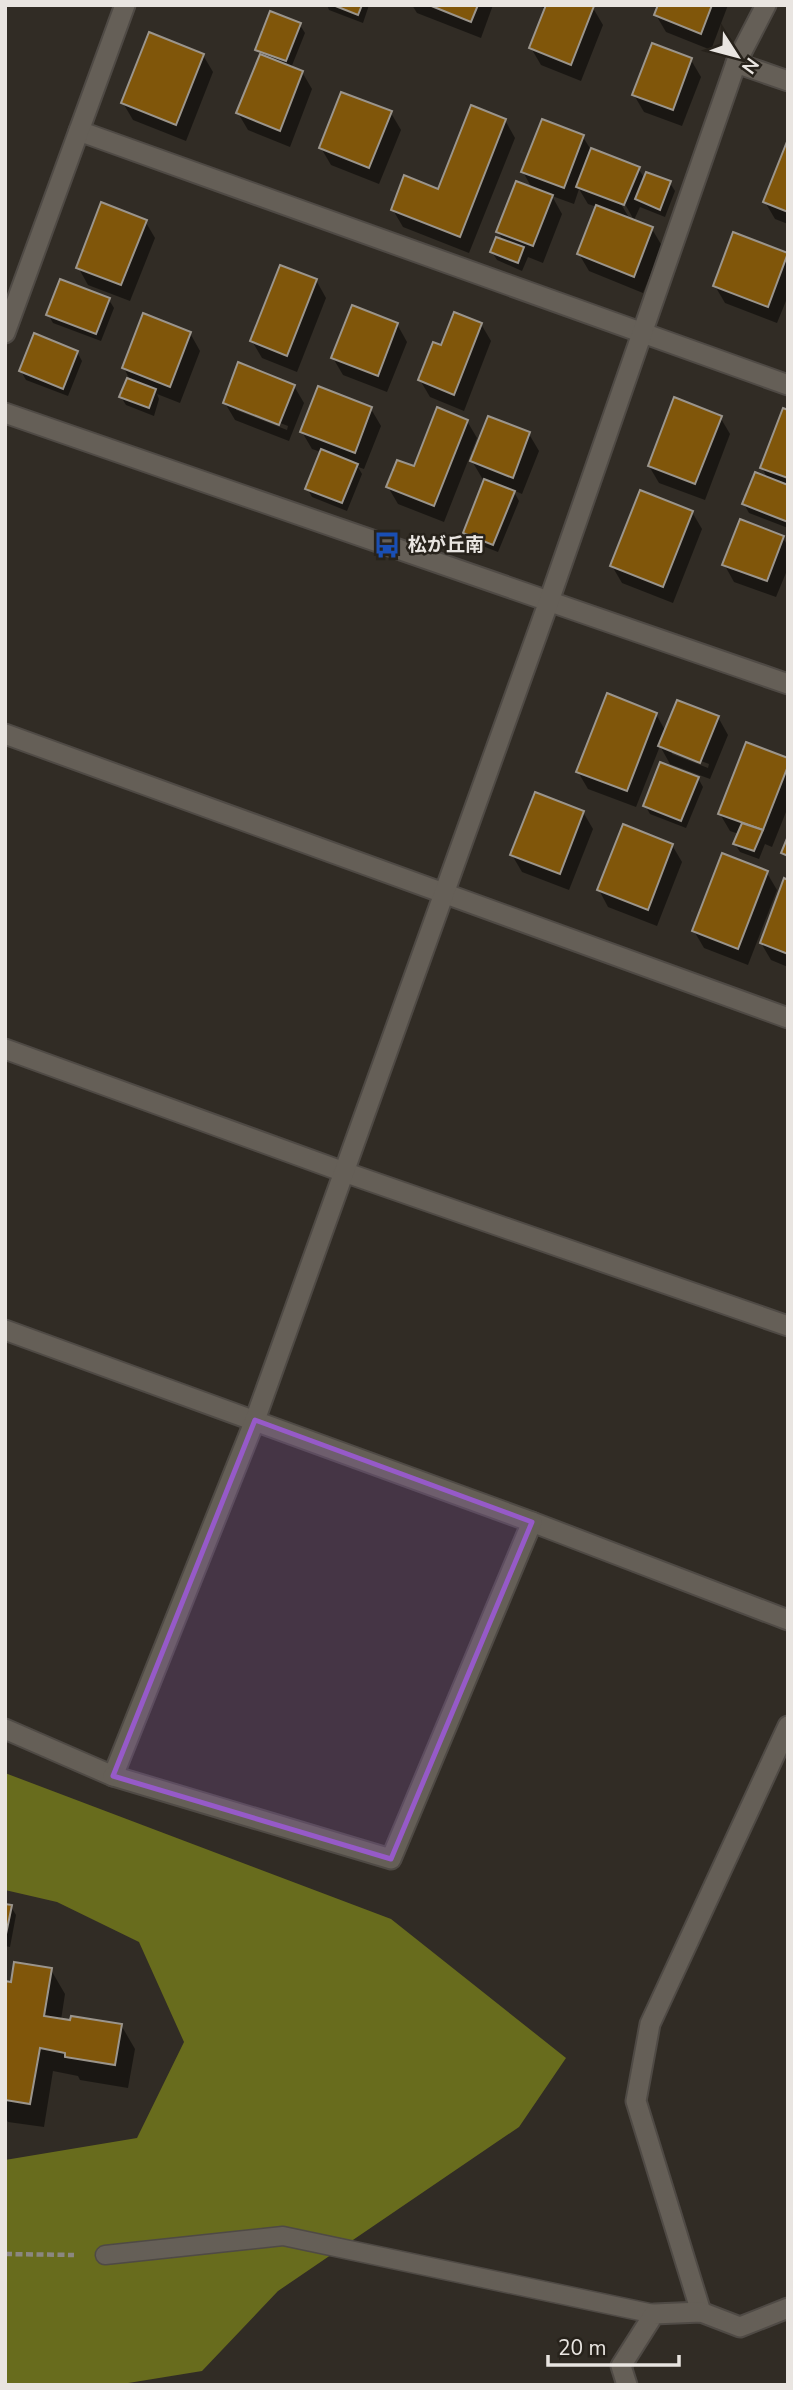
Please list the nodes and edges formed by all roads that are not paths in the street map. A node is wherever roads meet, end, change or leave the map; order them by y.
1 (125, 5) edge
2 (766, 5) edge
3 (736, 63) junction
4 (788, 81) edge
5 (79, 131) junction
6 (5, 333) edge
7 (644, 333) junction
8 (788, 385) edge
9 (5, 413) edge
10 (549, 601) junction
11 (788, 684) edge
12 (5, 733) edge
13 (444, 893) junction
14 (788, 1018) edge
15 (5, 1049) edge
16 (344, 1172) junction
17 (788, 1326) edge
18 (5, 1330) edge
19 (255, 1419) junction
20 (532, 1522) junction
21 (788, 1620) edge
22 (788, 1726) edge
23 (5, 1729) edge
24 (113, 1776) junction
25 (105, 2255) road end
26 (788, 2308) edge
27 (701, 2312) junction
28 (654, 2314) junction
29 (627, 2385) edge

1 - 5 street
2 - 3 street
3 - 4 street
3 - 7 street
5 - 6 street
5 - 7 street
7 - 8 street
7 - 10 street
9 - 10 street
10 - 11 street
10 - 13 street
12 - 13 street
13 - 14 street
13 - 16 street
15 - 16 street
16 - 17 street
16 - 19 street
18 - 19 street
19 - 20 street
19 - 24 street
20 - 21 street
20 - 24 street
22 - 27 street
23 - 24 street
25 - 28 lane
26 - 27 street
27 - 28 street
28 - 29 street

